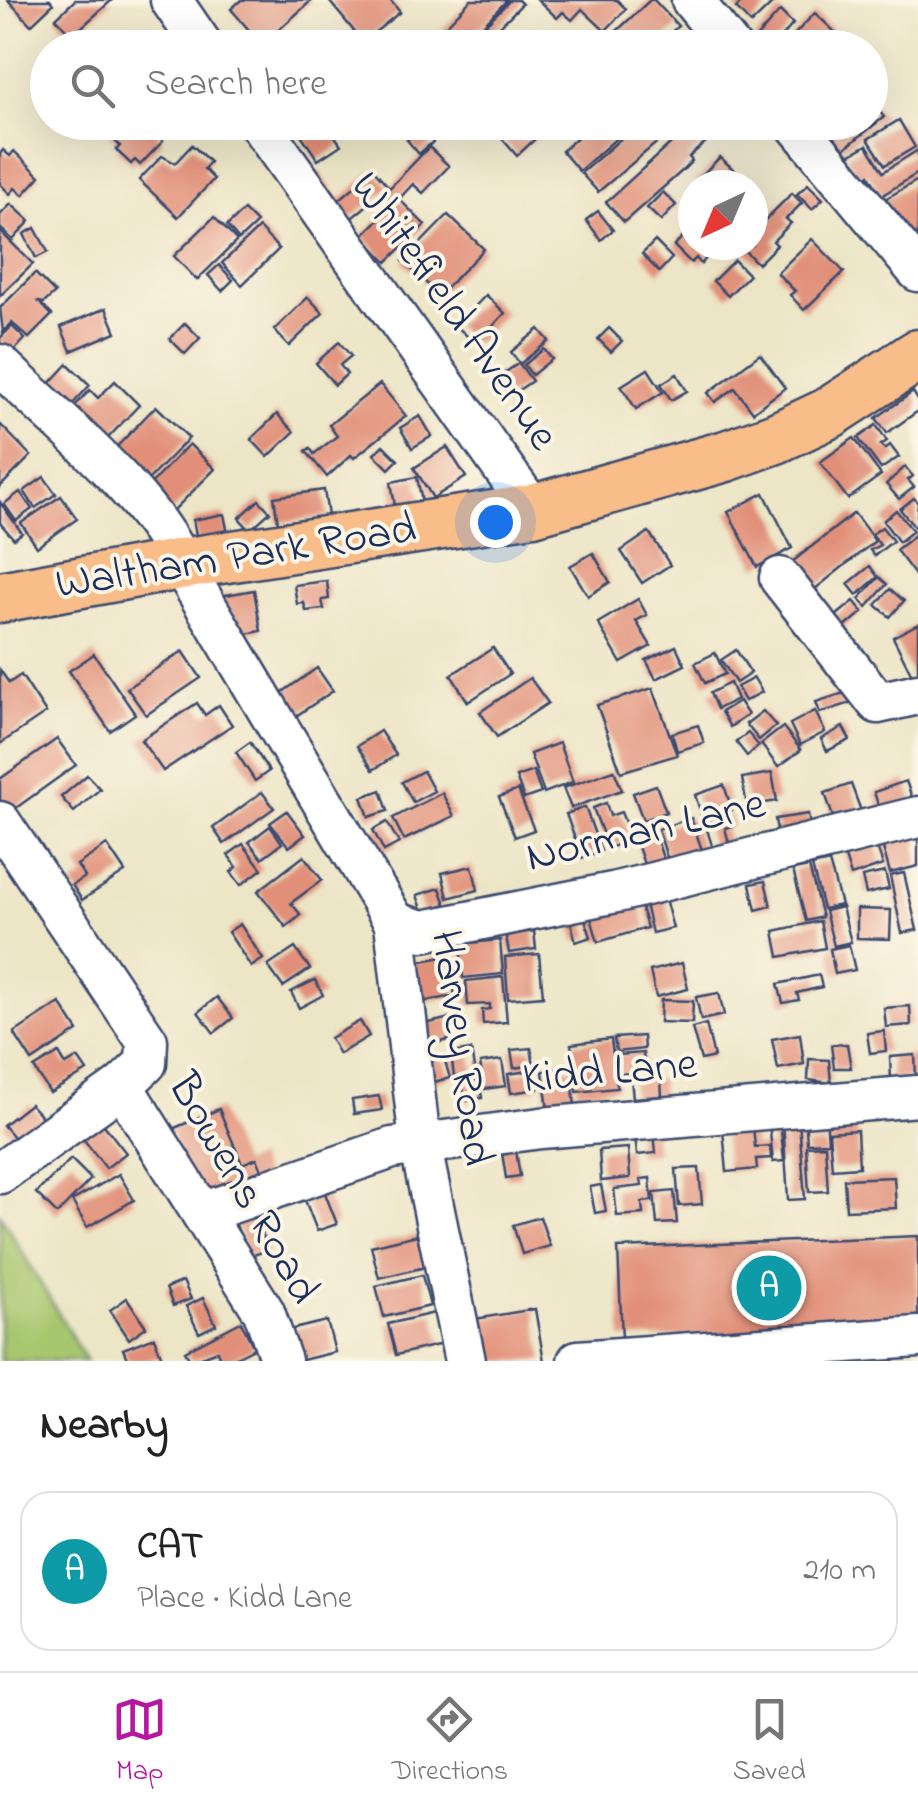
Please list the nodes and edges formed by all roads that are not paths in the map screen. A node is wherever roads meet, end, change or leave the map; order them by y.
1 (170, 0) edge
2 (692, 0) edge
3 (191, 30) edge
4 (716, 30) edge
5 (271, 140) edge
6 (809, 140) edge
7 (918, 270) edge
8 (918, 355) edge
9 (0, 365) edge
10 (533, 510) junction
11 (180, 564) junction
12 (780, 578) dead end
13 (0, 598) edge
14 (918, 694) edge
15 (918, 817) edge
16 (0, 822) edge
17 (395, 924) junction
18 (122, 1086) junction
19 (918, 1096) edge
20 (420, 1143) junction
21 (0, 1173) edge
22 (202, 1213) junction
23 (918, 1338) edge
24 (281, 1361) edge
25 (465, 1361) edge
26 (578, 1361) edge

1 - 3 street
2 - 4 street
5 - 10 street, Whitefield Avenue
6 - 7 street
8 - 10 main road, Waltham Park Road
9 - 11 street, Harvey Road
10 - 11 main road, Waltham Park Road
11 - 13 main road, Waltham Park Road
11 - 17 street, Harvey Road
12 - 14 street
15 - 17 street, Norman Lane
16 - 18 street, Bowens Road
17 - 20 street, Harvey Road
18 - 21 street
18 - 22 street, Bowens Road
19 - 20 street, Kidd Lane
20 - 22 street, Kidd Lane
20 - 25 street, Harvey Road
22 - 24 street, Bowens Road
23 - 26 street

